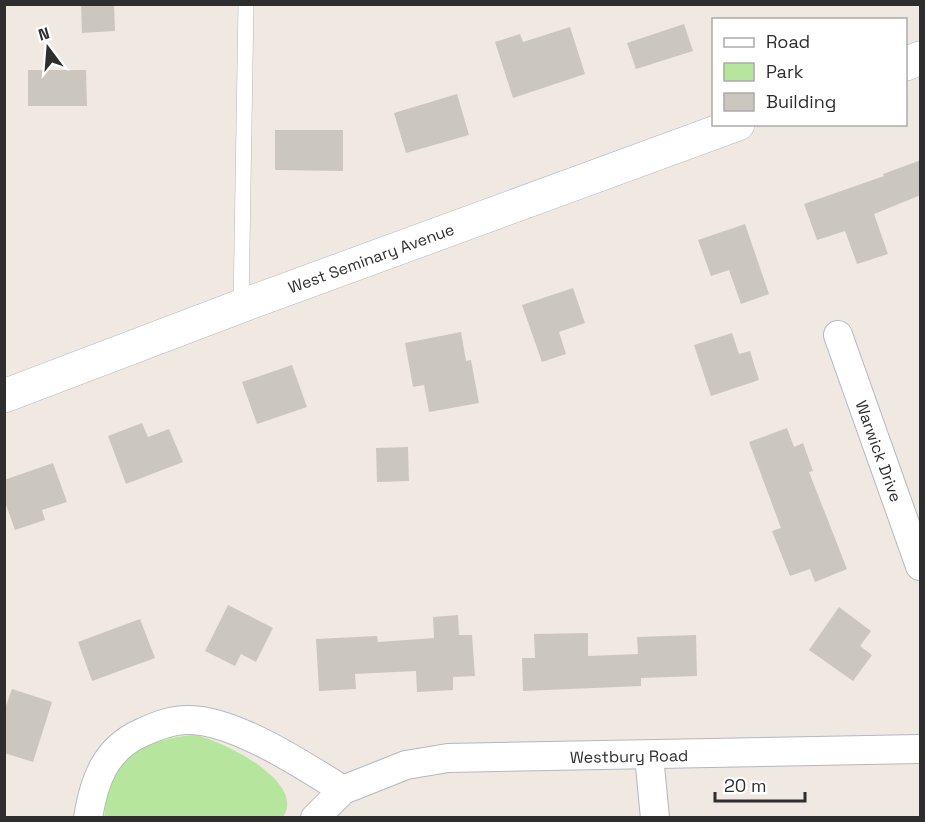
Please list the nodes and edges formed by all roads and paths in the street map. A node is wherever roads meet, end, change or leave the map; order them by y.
1 (246, 4) edge
2 (921, 58) edge
3 (907, 64) edge
4 (733, 126) edge
5 (241, 306) junction
6 (837, 335) dead end
7 (4, 396) edge
8 (921, 566) edge
9 (921, 748) edge
10 (649, 756) junction
11 (343, 790) junction
12 (88, 818) edge
13 (315, 818) edge
14 (655, 818) edge

1 - 5 lane
2 - 3 main road
4 - 5 main road, West Seminary Avenue
5 - 7 main road, West Seminary Avenue
6 - 8 street, Warwick Drive
9 - 10 street, Westbury Road
10 - 11 street, Westbury Road
10 - 14 street
11 - 12 street
11 - 13 street, Westbury Road

